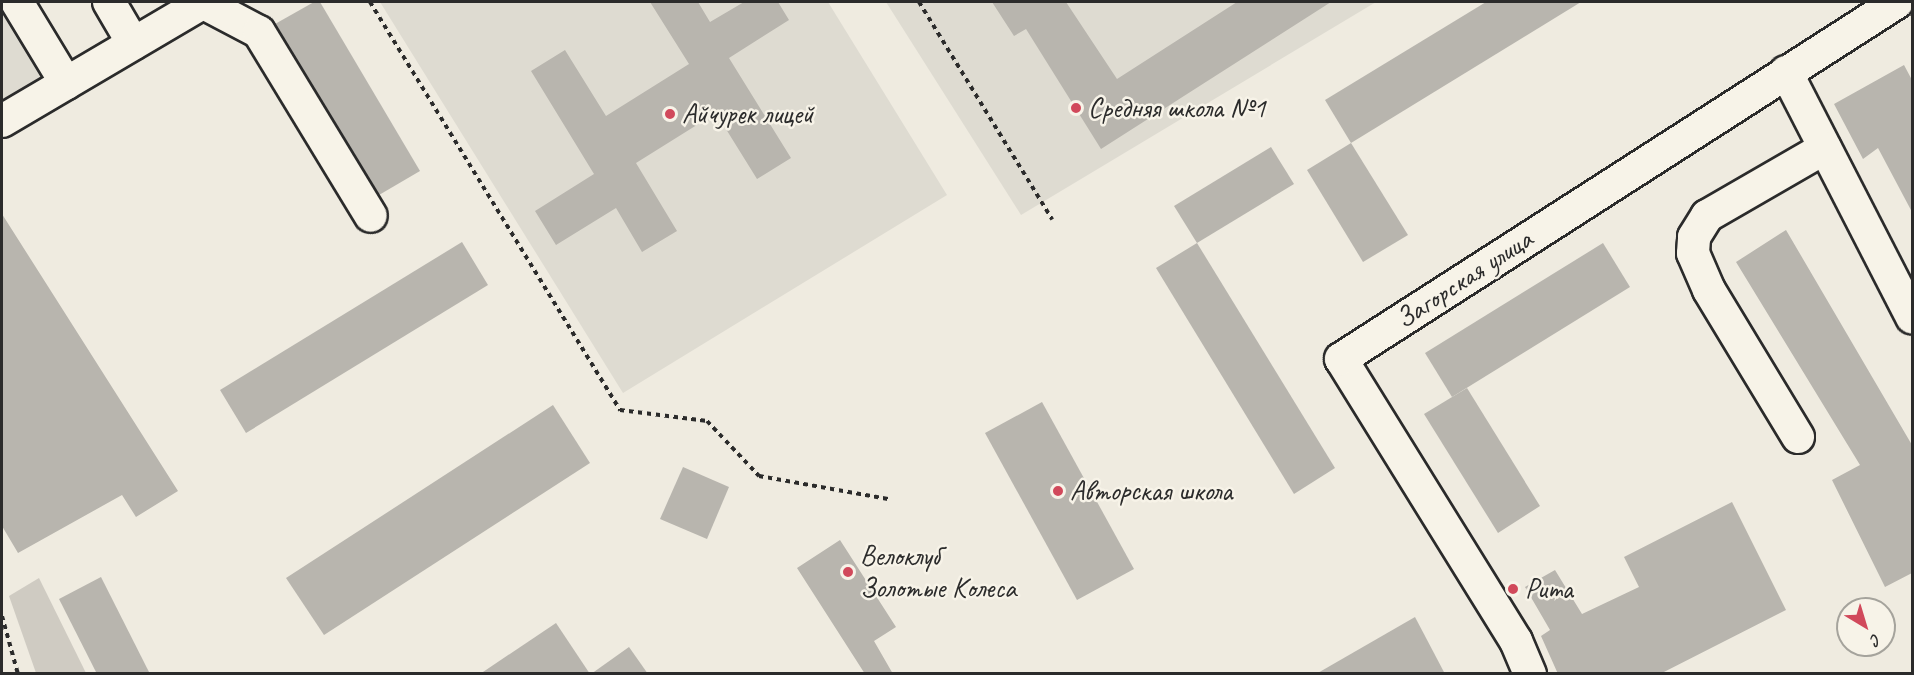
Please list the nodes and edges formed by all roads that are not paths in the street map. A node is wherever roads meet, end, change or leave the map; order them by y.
1 (17, 2) edge
2 (109, 2) edge
3 (203, 2) edge
4 (1897, 2) edge
5 (134, 43) junction
6 (1786, 72) junction
7 (66, 83) junction
8 (2, 122) edge
9 (1825, 148) junction
10 (371, 216) dead end
11 (1912, 317) edge
12 (1798, 437) dead end
13 (1530, 674) edge

1 - 7 street
2 - 5 street
3 - 5 street
3 - 10 street
4 - 6 street, Загорская улица
5 - 7 street
6 - 9 street
6 - 13 street, Загорская улица
7 - 8 street
9 - 11 street
9 - 12 street

